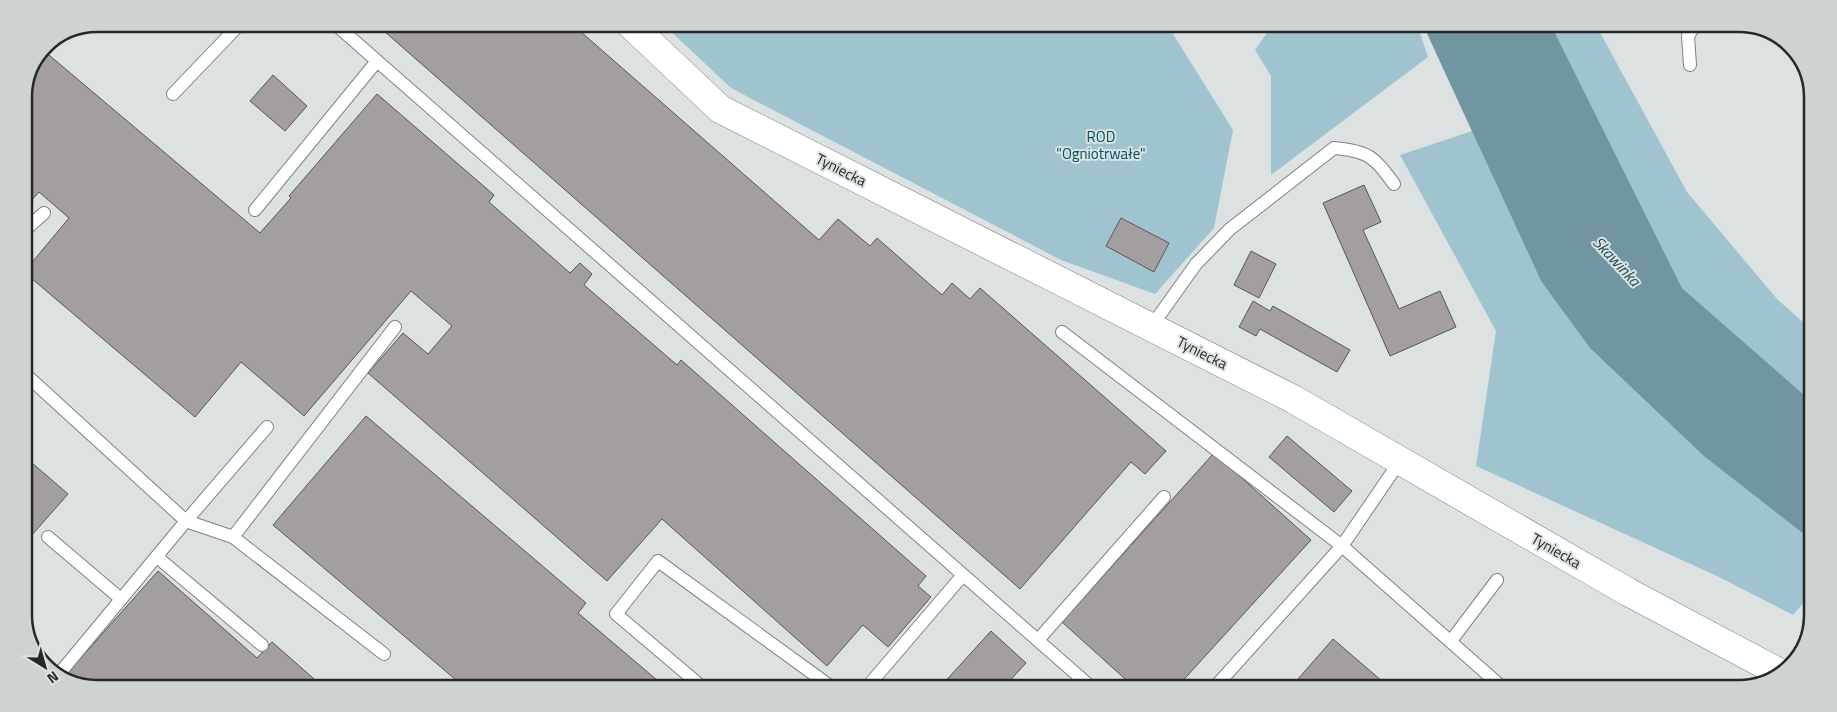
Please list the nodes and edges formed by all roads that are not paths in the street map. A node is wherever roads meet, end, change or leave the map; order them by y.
1 (232, 32) edge
2 (344, 32) edge
3 (638, 32) edge
4 (1690, 32) edge
5 (377, 61) junction
6 (1690, 65) dead end
7 (174, 94) dead end
8 (1394, 184) dead end
9 (255, 210) dead end
10 (44, 213) dead end
11 (32, 224) edge
12 (395, 326) dead end
13 (1151, 327) junction
14 (1062, 332) dead end
15 (33, 381) edge
16 (267, 427) dead end
17 (1400, 461) junction
18 (1164, 497) dead end
19 (186, 520) junction
20 (48, 537) dead end
21 (233, 537) junction
22 (1342, 546) junction
23 (157, 557) junction
24 (964, 575) junction
25 (1496, 580) dead end
26 (121, 600) junction
27 (1038, 640) junction
28 (1451, 641) junction
29 (262, 645) dead end
30 (384, 654) dead end
31 (70, 661) edge
32 (1774, 670) edge
33 (694, 680) edge
34 (822, 680) edge
35 (873, 680) edge
36 (1083, 680) edge
37 (1221, 680) edge
38 (1494, 680) edge

1 - 7 lane
2 - 5 lane
3 - 13 street, Tyniecka
4 - 6 lane
5 - 9 lane
5 - 24 lane
8 - 13 lane
10 - 11 lane
12 - 21 lane
13 - 17 street, Tyniecka
14 - 22 lane
15 - 19 lane
16 - 19 lane
17 - 22 lane
17 - 32 street, Tyniecka
18 - 27 lane
19 - 21 lane
19 - 23 lane
20 - 26 lane
21 - 30 lane
22 - 28 lane
22 - 37 lane
23 - 26 lane
23 - 29 lane
24 - 27 lane
24 - 35 lane
25 - 28 lane
26 - 31 lane
27 - 36 lane
28 - 38 lane
33 - 34 lane

